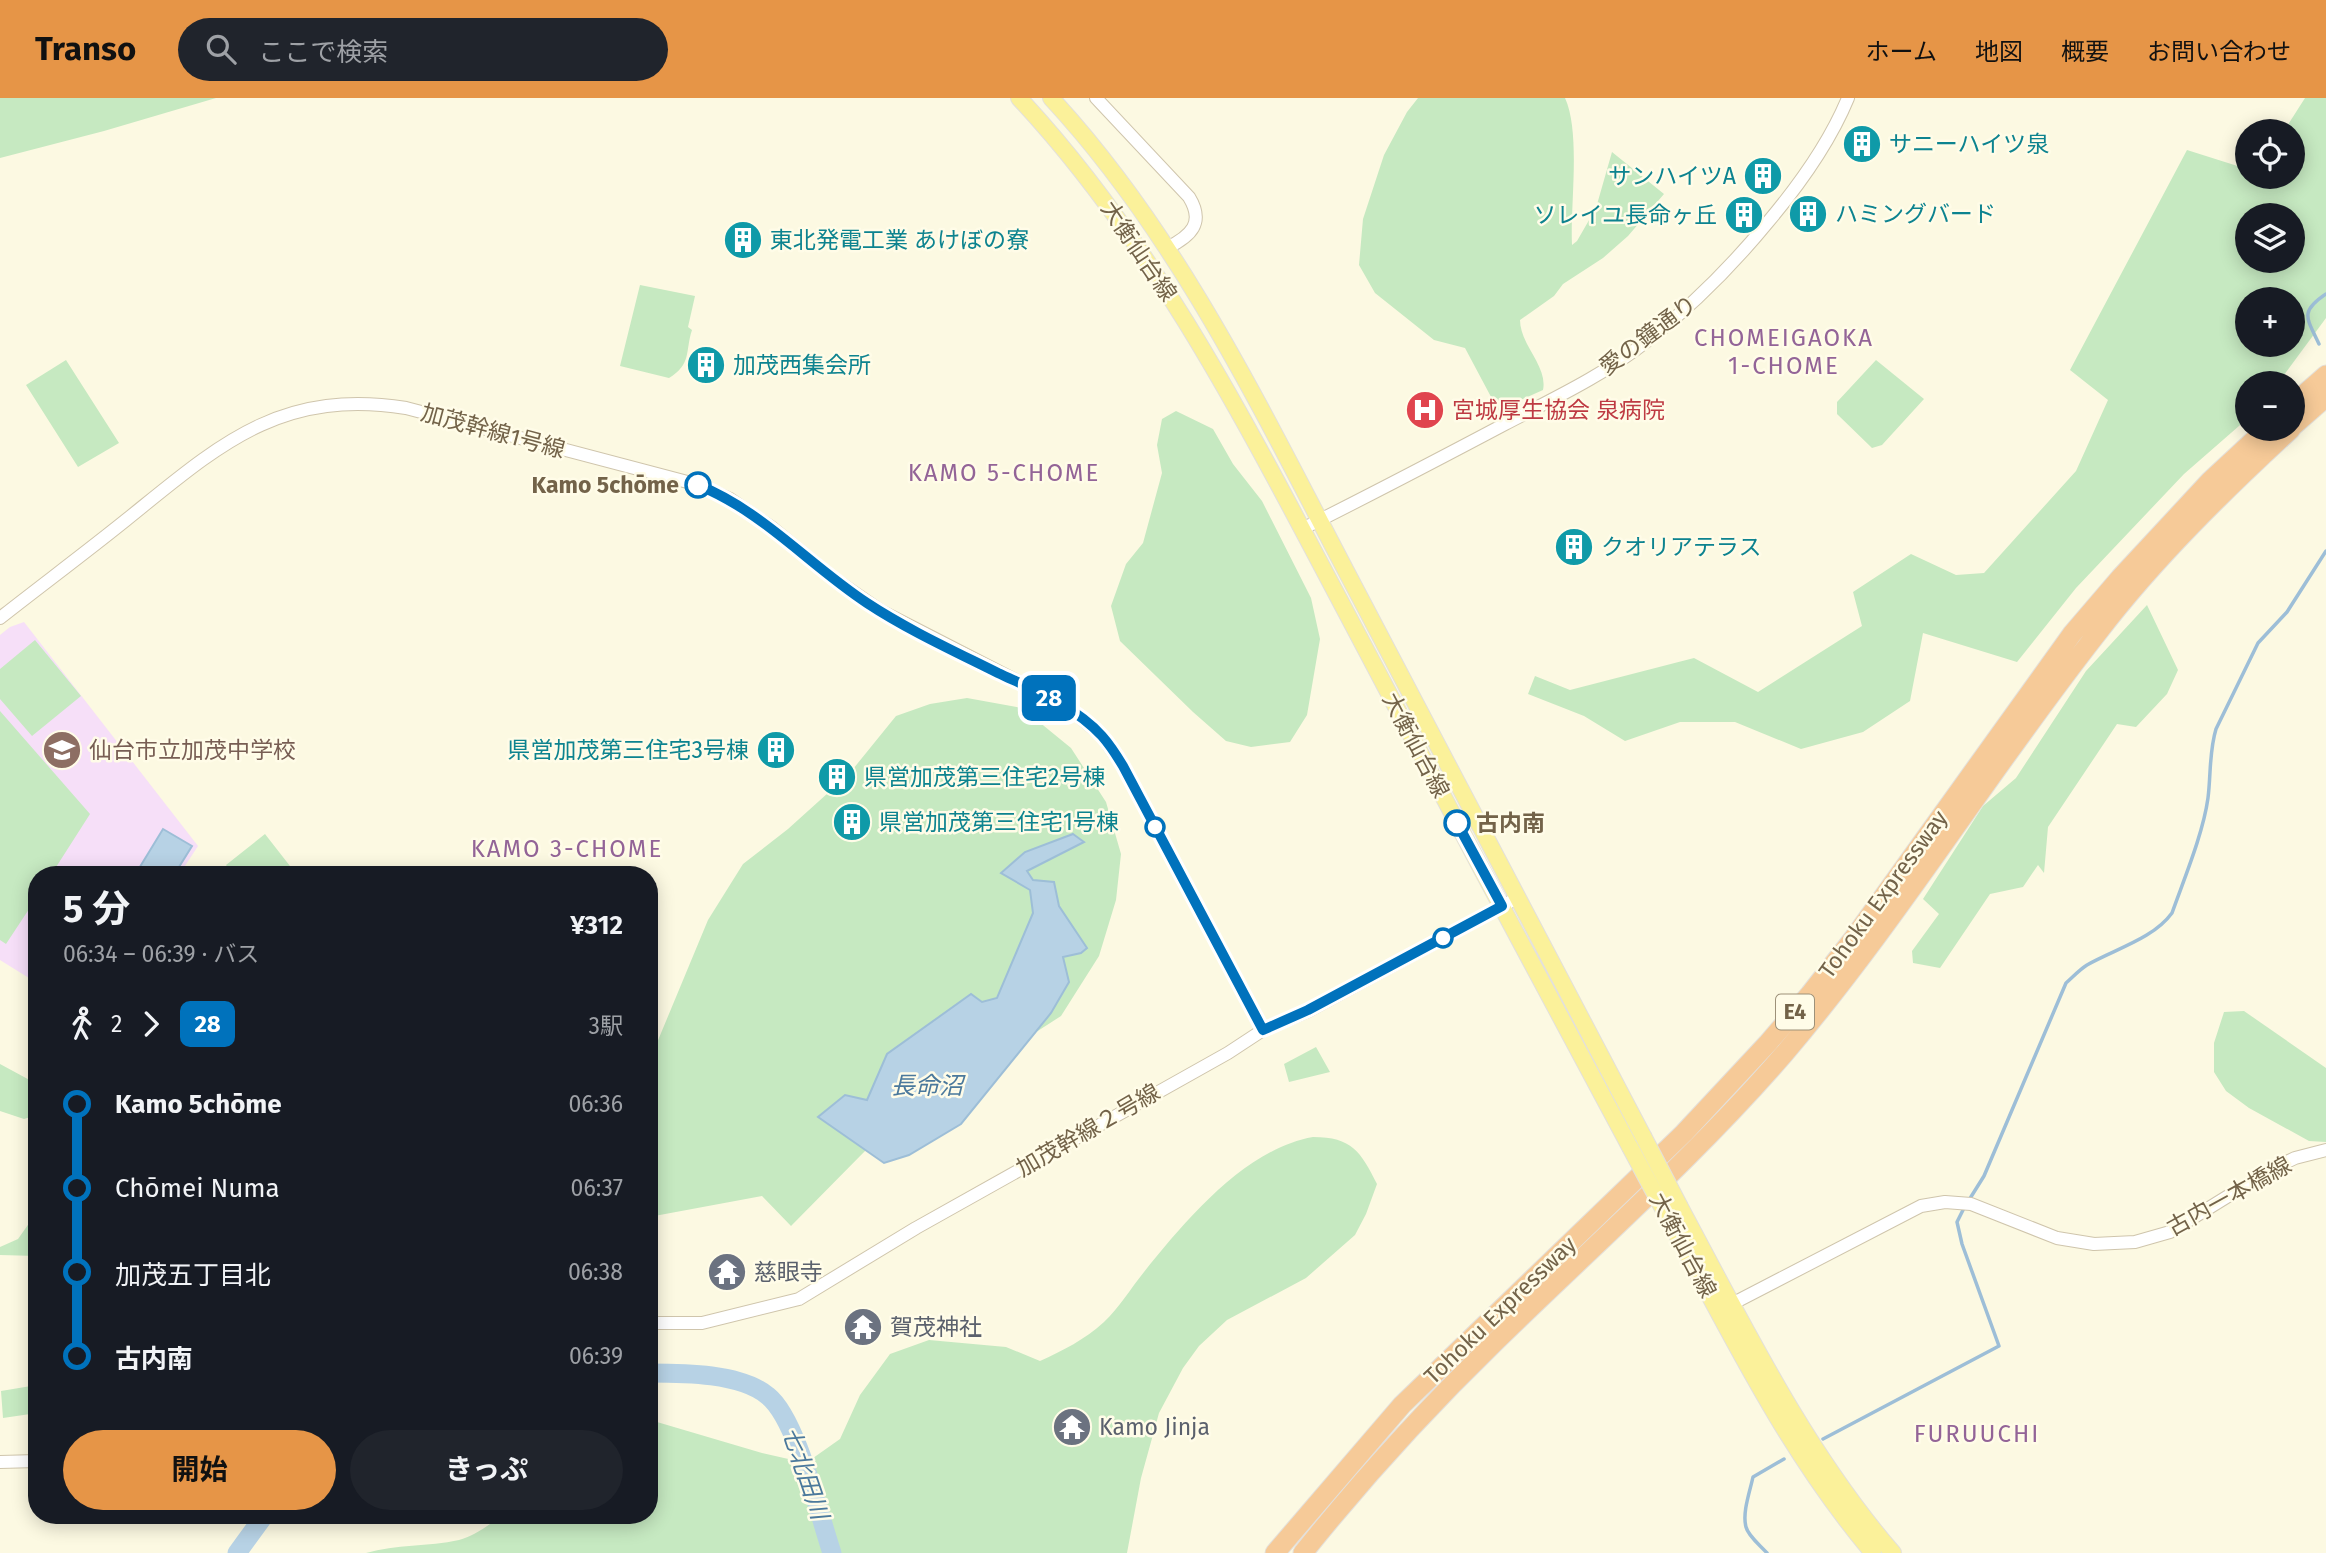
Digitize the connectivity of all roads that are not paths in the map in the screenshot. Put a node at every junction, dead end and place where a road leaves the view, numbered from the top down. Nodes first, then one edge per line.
1 (1019, 98) edge
2 (1051, 98) edge
3 (1096, 98) edge
4 (1848, 98) edge
5 (1167, 248) junction
6 (2326, 375) edge
7 (2305, 394) edge
8 (2326, 397) edge
9 (2305, 416) edge
10 (2253, 441) edge
11 (2279, 441) edge
12 (1319, 520) junction
13 (1301, 529) junction
14 (0, 618) edge
15 (1510, 902) junction
16 (1263, 1030) junction
17 (2326, 1150) edge
18 (1674, 1212) junction
19 (1725, 1307) junction
20 (658, 1323) edge
21 (28, 1461) edge
22 (0, 1462) edge
23 (1275, 1553) edge
24 (1303, 1553) edge
25 (1873, 1553) edge
26 (1893, 1553) edge

1 - 13 main road, 大衡仙台線
2 - 5 main road, 大衡仙台線
3 - 5 street
4 - 12 street, 愛の鐘通り
5 - 12 main road, 大衡仙台線
6 - 7 highway
8 - 9 highway, Tohoku Expressway / E4
10 - 23 highway, Tohoku Expressway / E4
11 - 24 highway, Tohoku Expressway / E4
12 - 13 street, 愛の鐘通り
12 - 15 main road, 大衡仙台線
13 - 15 main road, 大衡仙台線
14 - 16 street, 加茂幹線1号線
15 - 16 street, 加茂幹線２号線
15 - 18 main road, 大衡仙台線, bridge
15 - 18 main road, 大衡仙台線, bridge
16 - 20 street, 加茂幹線２号線
17 - 19 street, 古内一本橋線
18 - 19 main road, 大衡仙台線
19 - 25 main road, 大衡仙台線
19 - 26 main road, 大衡仙台線
21 - 22 street

